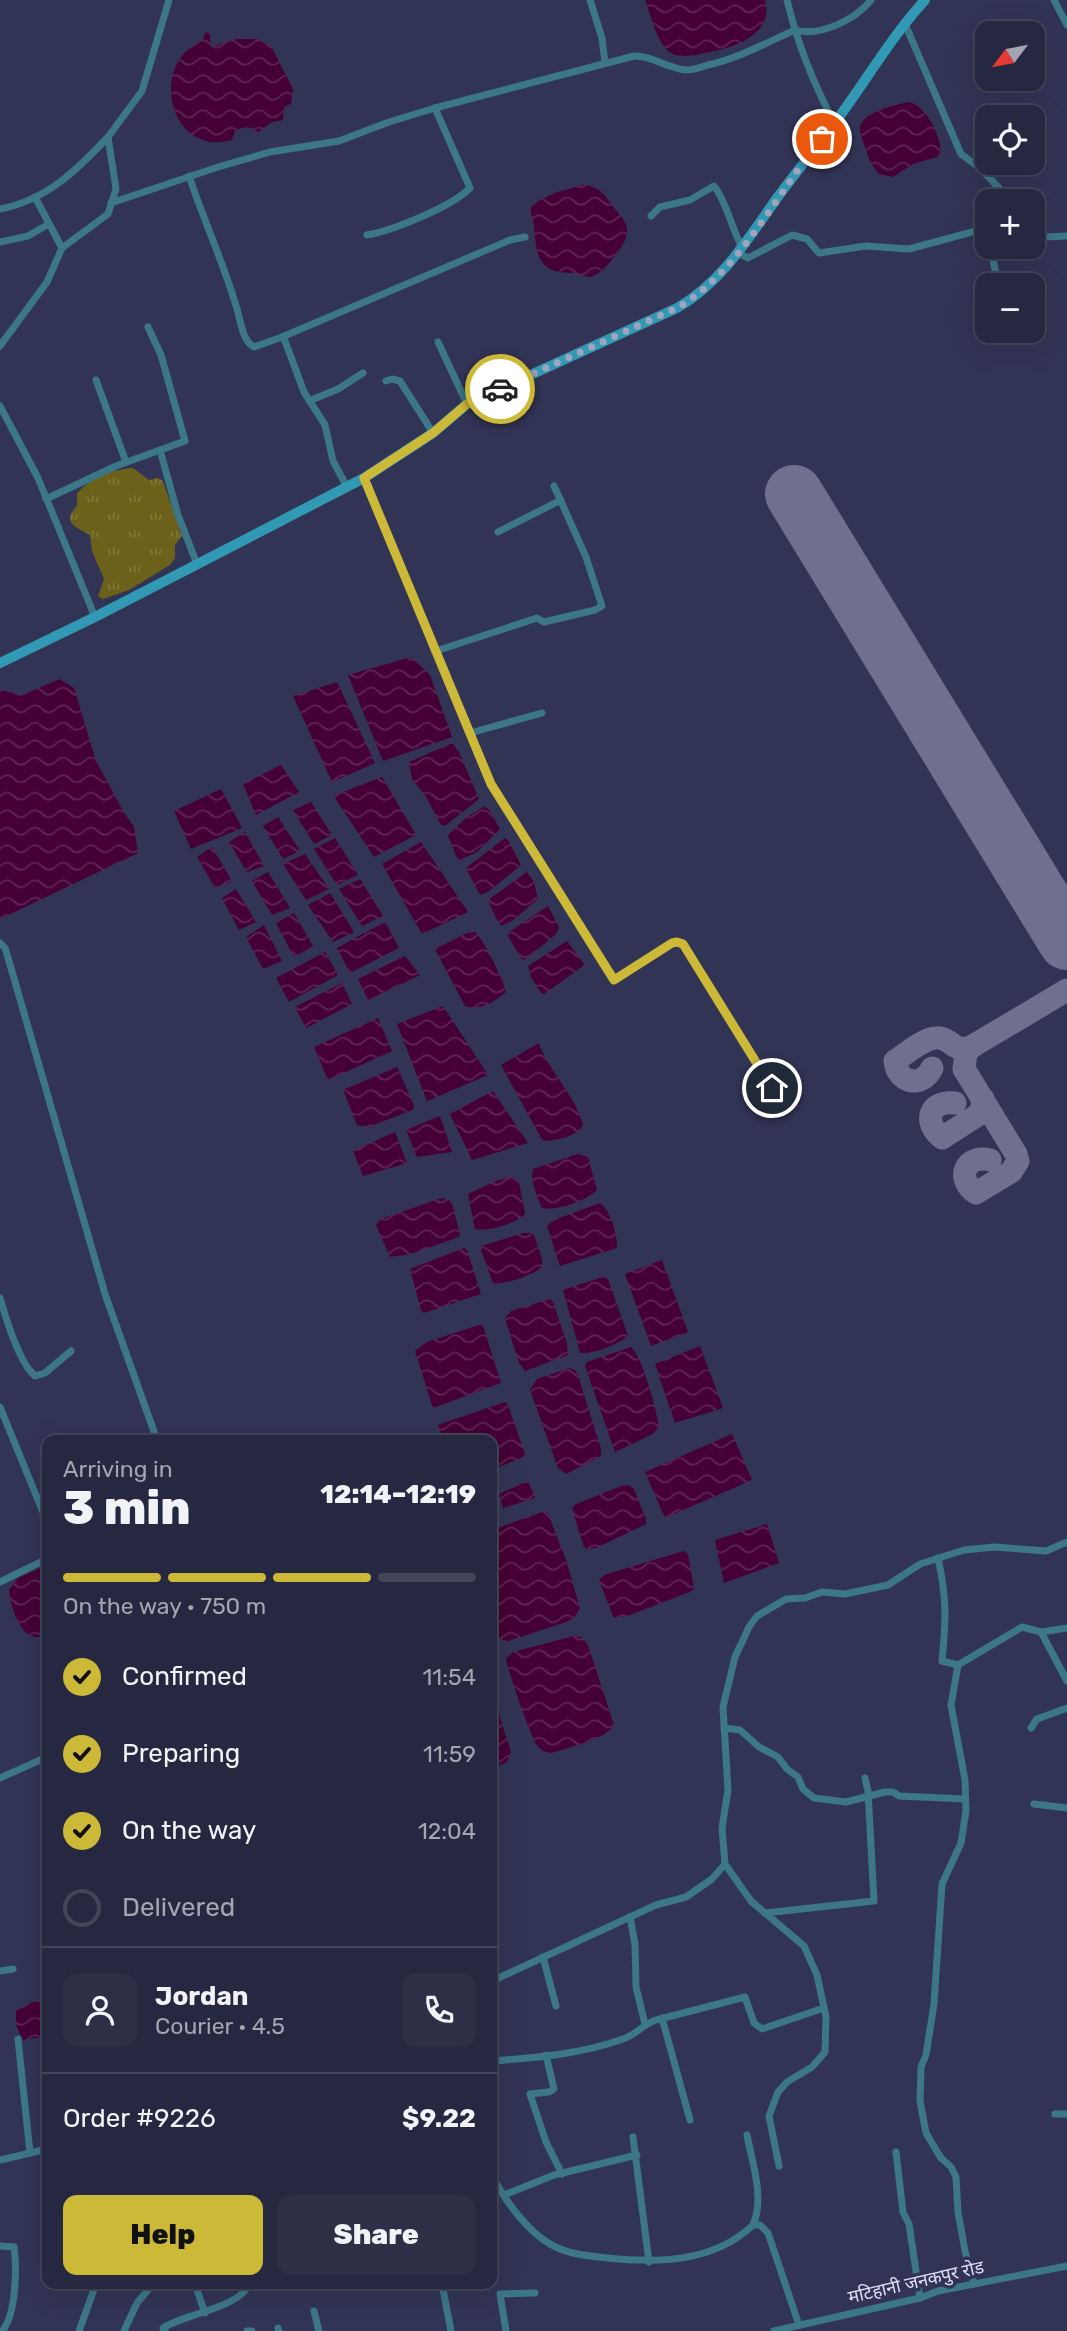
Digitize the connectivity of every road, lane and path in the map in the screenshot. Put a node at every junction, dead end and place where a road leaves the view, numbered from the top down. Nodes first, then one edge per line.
1 (170, 0) edge
2 (590, 0) edge
3 (787, 0) edge
4 (871, 0) edge
5 (925, 0) edge
6 (1054, 0) edge
7 (905, 24) junction
8 (1067, 25) edge
9 (794, 30) junction
10 (605, 64) junction
11 (435, 107) junction
12 (835, 124) junction
13 (108, 137) junction
14 (189, 176) junction
15 (1000, 189) edge
16 (35, 197) junction
17 (111, 203) junction
18 (0, 209) edge
19 (651, 216) dead end
20 (49, 223) junction
21 (975, 232) edge
22 (367, 235) dead end
23 (1067, 236) edge
24 (526, 237) dead end
25 (1045, 237) edge
26 (0, 242) edge
27 (62, 248) junction
28 (740, 250) junction
29 (148, 327) dead end
30 (282, 337) junction
31 (438, 342) dead end
32 (0, 346) edge
33 (363, 373) dead end
34 (96, 380) dead end
35 (386, 381) dead end
36 (309, 401) junction
37 (467, 404) junction
38 (0, 406) edge
39 (433, 433) junction
40 (160, 450) junction
41 (126, 462) junction
42 (364, 478) junction
43 (554, 486) dead end
44 (346, 487) junction
45 (46, 499) junction
46 (561, 500) junction
47 (498, 532) dead end
48 (197, 564) junction
49 (95, 617) junction
50 (436, 651) junction
51 (0, 663) edge
52 (542, 713) dead end
53 (470, 733) junction
54 (0, 943) edge
55 (772, 1088) dead end
56 (0, 1298) edge
57 (71, 1351) dead end
58 (0, 1407) edge
59 (2, 1418) edge
60 (156, 1435) edge
61 (42, 1510) edge
62 (1067, 1542) edge
63 (938, 1559) junction
64 (42, 1561) edge
65 (0, 1582) edge
66 (1067, 1628) edge
67 (1041, 1632) junction
68 (958, 1665) junction
69 (1067, 1681) edge
70 (1067, 1708) edge
71 (724, 1728) junction
72 (1031, 1728) dead end
73 (42, 1759) edge
74 (0, 1778) edge
75 (865, 1778) dead end
76 (868, 1798) junction
77 (965, 1798) junction
78 (1034, 1804) dead end
79 (1067, 1808) edge
80 (725, 1864) junction
81 (765, 1913) junction
82 (630, 1917) junction
83 (543, 1957) junction
84 (13, 1969) dead end
85 (0, 1971) edge
86 (497, 1979) edge
87 (556, 2006) dead end
88 (824, 2008) junction
89 (662, 2018) junction
90 (645, 2024) junction
91 (18, 2039) dead end
92 (546, 2055) junction
93 (497, 2061) edge
94 (1055, 2114) dead end
95 (1067, 2114) edge
96 (690, 2120) dead end
97 (747, 2135) dead end
98 (633, 2137) dead end
99 (42, 2151) edge
100 (896, 2152) dead end
101 (30, 2153) junction
102 (637, 2155) junction
103 (0, 2160) edge
104 (779, 2166) dead end
105 (562, 2174) junction
106 (497, 2183) edge
107 (504, 2195) junction
108 (757, 2213) junction
109 (753, 2225) junction
110 (764, 2229) junction
111 (0, 2246) edge
112 (649, 2262) junction
113 (1067, 2266) edge
114 (974, 2284) junction
115 (94, 2289) edge
116 (149, 2289) edge
117 (197, 2289) edge
118 (246, 2289) edge
119 (443, 2289) edge
120 (535, 2293) dead end
121 (920, 2298) junction
122 (314, 2311) dead end
123 (205, 2313) junction
124 (799, 2325) junction
125 (2, 2331) edge
126 (79, 2331) edge
127 (124, 2331) edge
128 (165, 2331) edge
129 (319, 2331) edge
130 (451, 2331) edge
131 (506, 2331) edge
132 (774, 2331) edge

1 - 13 street
2 - 10 street
3 - 9 street
4 - 9 street
5 - 7 main road
6 - 8 street
7 - 12 main road
7 - 15 street
9 - 10 street
9 - 12 street
10 - 11 street
11 - 14 street
11 - 22 street
12 - 28 main road
13 - 16 street
13 - 17 street
14 - 17 street
14 - 30 street
16 - 18 street
16 - 20 street
17 - 27 street
19 - 28 street
20 - 26 street
20 - 27 street
21 - 28 street
23 - 25 street
24 - 30 street
27 - 32 street
28 - 37 main road
29 - 40 street
30 - 36 street
31 - 37 street
33 - 36 street
34 - 41 street
35 - 39 street
36 - 44 street
37 - 39 main road
38 - 45 street
39 - 42 main road
40 - 41 street
40 - 48 street
41 - 45 street
42 - 44 main road
42 - 50 street
43 - 46 street
44 - 48 main road
45 - 49 street
46 - 47 street
46 - 50 street
48 - 49 main road
49 - 51 main road
50 - 53 street
52 - 53 street
53 - 55 street
54 - 60 street
56 - 57 street
58 - 59 street
59 - 61 street
62 - 63 street
63 - 68 street
63 - 71 street
64 - 65 street
66 - 67 street
67 - 68 street
67 - 69 street
68 - 77 street
70 - 72 street
71 - 76 street
71 - 80 street
73 - 74 street
75 - 76 street
76 - 77 street
76 - 81 street
77 - 114 street
78 - 79 street
80 - 81 street
80 - 82 street
81 - 88 street
82 - 83 street
82 - 90 street
83 - 86 street
83 - 87 street
84 - 85 street
88 - 89 street
88 - 104 street
89 - 90 street
89 - 96 street
90 - 92 street
91 - 101 street
92 - 93 street
92 - 105 street
94 - 95 street
97 - 108 street
98 - 102 street
99 - 101 street
100 - 121 street
101 - 103 street
102 - 105 street
102 - 112 street
105 - 107 street
106 - 107 street
107 - 112 street
108 - 109 street
108 - 110 street
109 - 110 street
109 - 112 street
110 - 124 street
111 - 125 street
113 - 114 street, मटिहानी जनकपुर रोड
114 - 121 street, मटिहानी जनकपुर रोड
115 - 126 street
116 - 127 street
117 - 123 street
118 - 123 street
119 - 130 street
120 - 131 street
121 - 124 street, मटिहानी जनकपुर रोड
122 - 129 street
123 - 128 street
124 - 132 street, मटिहानी जनकपुर रोड

